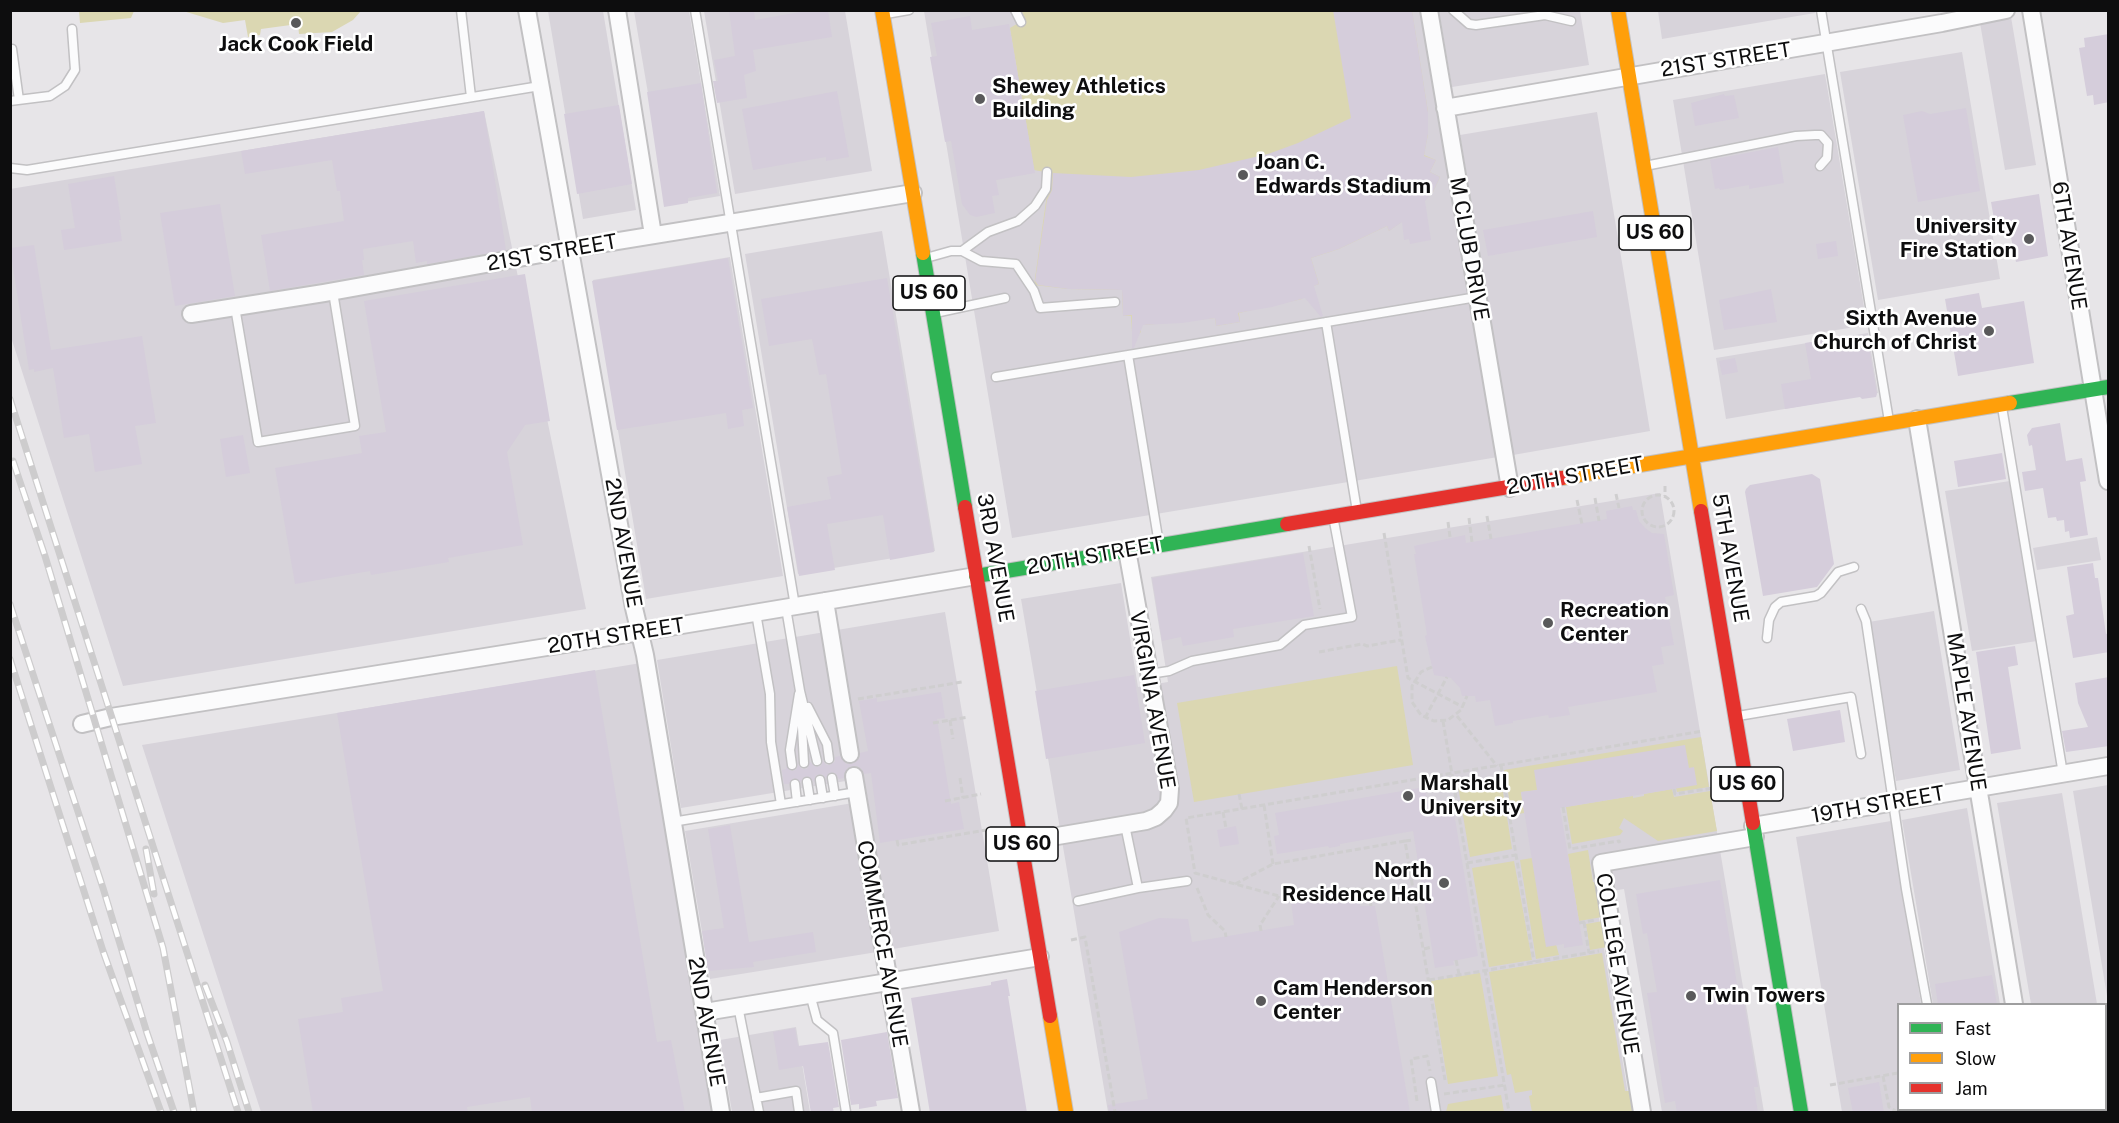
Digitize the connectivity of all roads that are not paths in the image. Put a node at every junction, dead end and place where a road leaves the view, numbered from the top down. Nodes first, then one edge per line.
1 (461, 10) edge
2 (527, 10) edge
3 (617, 10) edge
4 (695, 10) edge
5 (909, 10) edge
6 (1015, 10) edge
7 (1429, 10) edge
8 (1618, 10) edge
9 (1821, 10) edge
10 (2031, 10) edge
11 (1996, 11) edge
12 (883, 13) edge
13 (1456, 13) edge
14 (1571, 21) dead end
15 (1021, 22) dead end
16 (72, 29) dead end
17 (1827, 43) junction
18 (12, 49) dead end
19 (1629, 76) junction
20 (540, 86) junction
21 (471, 97) junction
22 (15, 101) edge
23 (1445, 108) junction
24 (1644, 166) junction
25 (1820, 166) dead end
26 (10, 168) edge
27 (1047, 172) dead end
28 (913, 193) junction
29 (730, 224) junction
30 (653, 235) junction
31 (569, 249) junction
32 (962, 251) junction
33 (924, 258) junction
34 (333, 292) junction
35 (1477, 297) junction
36 (1005, 298) dead end
37 (1115, 302) dead end
38 (235, 307) junction
39 (933, 313) junction
40 (191, 314) dead end
41 (1326, 322) junction
42 (1128, 355) junction
43 (996, 377) dead end
44 (2101, 389) edge
45 (2002, 405) junction
46 (1917, 419) junction
47 (1890, 424) junction
48 (1692, 456) junction
49 (2109, 481) edge
50 (1510, 488) junction
51 (1357, 512) junction
52 (1333, 516) junction
53 (1159, 545) junction
54 (1127, 550) junction
55 (1854, 567) dead end
56 (976, 576) junction
57 (825, 602) junction
58 (790, 607) junction
59 (1861, 609) dead end
60 (756, 613) junction
61 (640, 632) junction
62 (1767, 638) dead end
63 (1149, 674) junction
64 (800, 691) junction
65 (1736, 717) junction
66 (82, 724) dead end
67 (850, 754) dead end
68 (1861, 754) dead end
69 (829, 759) dead end
70 (817, 761) dead end
71 (804, 763) dead end
72 (792, 765) dead end
73 (2109, 766) edge
74 (2063, 774) junction
75 (832, 778) dead end
76 (820, 780) dead end
77 (807, 782) dead end
78 (795, 784) dead end
79 (855, 784) joint
80 (1979, 788) junction
81 (835, 796) junction
82 (823, 798) junction
83 (810, 800) junction
84 (797, 802) junction
85 (1893, 802) junction
86 (781, 804) junction
87 (672, 822) junction
88 (1125, 825) junction
89 (1754, 832) junction
90 (1022, 842) junction
91 (1187, 881) dead end
92 (1137, 888) junction
93 (1078, 901) dead end
94 (1040, 957) junction
95 (888, 982) junction
96 (810, 994) junction
97 (1927, 1003) edge
98 (2014, 1003) edge
99 (738, 1006) junction
100 (705, 1012) junction
101 (1431, 1082) dead end
102 (756, 1098) junction
103 (721, 1113) edge
104 (759, 1113) edge
105 (800, 1113) edge
106 (846, 1113) edge
107 (911, 1113) edge
108 (1066, 1113) edge
109 (1436, 1113) edge
110 (1642, 1113) edge
111 (1801, 1113) edge

1 - 21 lane
2 - 20 street, 2ND AVENUE
3 - 30 street
4 - 29 lane
5 - 12 lane
6 - 15 lane
7 - 23 street, M CLUB DRIVE
8 - 19 main road, 5TH AVENUE / US 60
9 - 17 lane
10 - 44 street, 6TH AVENUE
11 - 17 street, 21ST STREET
12 - 28 main road, 3RD AVENUE / US 60
13 - 14 lane
16 - 22 lane
17 - 19 street, 21ST STREET
17 - 47 lane
18 - 22 lane
19 - 23 street, 21ST STREET
19 - 24 main road, 5TH AVENUE / US 60
20 - 21 lane
20 - 31 street, 2ND AVENUE
21 - 26 lane
23 - 35 street, M CLUB DRIVE
24 - 25 lane
24 - 48 main road, 5TH AVENUE / US 60
27 - 32 lane
28 - 29 street, 21ST STREET
28 - 33 main road, 3RD AVENUE / US 60
29 - 30 street, 21ST STREET
29 - 58 lane
30 - 31 street, 21ST STREET
31 - 34 street, 21ST STREET
31 - 61 street, 2ND AVENUE
32 - 33 lane
32 - 37 lane
33 - 39 main road, 3RD AVENUE / US 60
34 - 38 street, 21ST STREET
34 - 38 lane
35 - 41 lane
35 - 50 street, M CLUB DRIVE
36 - 39 lane
38 - 40 street, 21ST STREET
39 - 56 main road, 3RD AVENUE / US 60
41 - 42 lane
41 - 51 lane
42 - 43 lane
42 - 53 lane
44 - 45 main road, 20TH STREET
44 - 49 street, 6TH AVENUE
45 - 46 main road, 20TH STREET
45 - 74 lane
46 - 47 main road, 20TH STREET
46 - 80 street, MAPLE AVENUE
47 - 48 main road, 20TH STREET
48 - 50 main road, 20TH STREET
48 - 65 main road, 5TH AVENUE / US 60
50 - 51 main road, 20TH STREET
51 - 52 main road, 20TH STREET
52 - 53 main road, 20TH STREET
52 - 63 lane
53 - 54 main road, 20TH STREET
54 - 56 main road, 20TH STREET
54 - 63 street, VIRGINIA AVENUE
55 - 62 lane
56 - 57 street, 20TH STREET
56 - 90 main road, 3RD AVENUE / US 60
57 - 58 street, 20TH STREET
57 - 67 street
58 - 60 street, 20TH STREET
58 - 64 lane
59 - 85 lane
60 - 61 street, 20TH STREET
60 - 86 lane
61 - 66 street, 20TH STREET
61 - 87 street, 2ND AVENUE
63 - 88 street, VIRGINIA AVENUE
64 - 69 lane
64 - 70 lane
64 - 71 lane
64 - 72 lane
65 - 68 lane
65 - 89 main road, 5TH AVENUE / US 60
73 - 74 street, 19TH STREET
74 - 80 street, 19TH STREET
75 - 81 lane
76 - 82 lane
77 - 83 lane
78 - 84 lane
79 - 81 lane
79 - 95 street, COMMERCE AVENUE
80 - 85 street, 19TH STREET
80 - 98 street, MAPLE AVENUE
81 - 82 lane
82 - 83 lane
83 - 84 lane
84 - 86 lane
85 - 89 street, 19TH STREET
85 - 97 lane
86 - 87 lane
87 - 100 street, 2ND AVENUE
88 - 90 street, VIRGINIA AVENUE
88 - 92 lane
89 - 110 street, COLLEGE AVENUE
89 - 111 main road, 5TH AVENUE / US 60
90 - 94 main road, 3RD AVENUE / US 60
91 - 92 lane
92 - 93 lane
94 - 95 street
94 - 108 main road, 3RD AVENUE / US 60
95 - 96 street
95 - 107 street, COMMERCE AVENUE
96 - 99 street
96 - 106 lane
99 - 100 street
99 - 102 lane
100 - 103 street, 2ND AVENUE
101 - 109 lane
102 - 104 lane
102 - 105 lane

